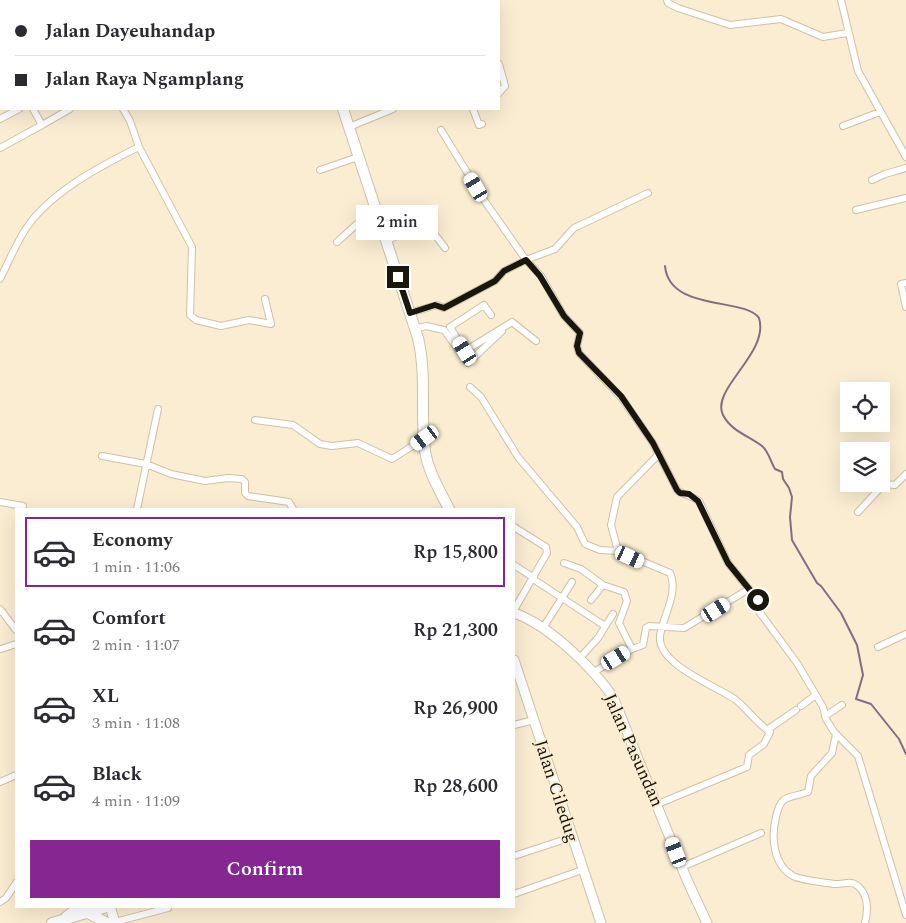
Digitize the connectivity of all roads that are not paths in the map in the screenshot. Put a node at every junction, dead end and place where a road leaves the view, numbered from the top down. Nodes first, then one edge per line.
1 (667, 0) edge
2 (840, 0) edge
3 (848, 33) junction
4 (500, 68) edge
5 (500, 92) edge
6 (12, 110) edge
7 (34, 110) edge
8 (68, 110) edge
9 (124, 110) edge
10 (342, 110) edge
11 (391, 110) edge
12 (473, 110) edge
13 (477, 110) edge
14 (880, 112) junction
15 (0, 119) edge
16 (42, 125) junction
17 (844, 126) dead end
18 (349, 127) junction
19 (441, 130) dead end
20 (140, 147) junction
21 (0, 148) edge
22 (358, 157) junction
23 (906, 157) edge
24 (906, 168) edge
25 (320, 170) dead end
26 (872, 180) dead end
27 (648, 193) dead end
28 (906, 198) edge
29 (856, 210) dead end
30 (377, 213) junction
31 (386, 241) junction
32 (337, 242) dead end
33 (445, 248) dead end
34 (526, 260) junction
35 (0, 279) edge
36 (906, 282) edge
37 (265, 299) dead end
38 (906, 307) edge
39 (410, 313) junction
40 (491, 315) dead end
41 (512, 322) junction
42 (447, 328) junction
43 (416, 333) junction
44 (536, 341) dead end
45 (463, 353) junction
46 (470, 387) dead end
47 (158, 409) dead end
48 (255, 420) dead end
49 (425, 438) junction
50 (659, 454) junction
51 (102, 456) dead end
52 (146, 464) junction
53 (906, 474) edge
54 (0, 502) edge
55 (23, 506) dead end
56 (137, 508) edge
57 (293, 508) edge
58 (449, 508) edge
59 (858, 512) dead end
60 (515, 528) edge
61 (618, 551) junction
62 (564, 563) dead end
63 (515, 566) edge
64 (534, 579) junction
65 (572, 582) dead end
66 (603, 585) junction
67 (749, 589) junction
68 (562, 598) junction
69 (591, 600) dead end
70 (0, 609) edge
71 (515, 610) edge
72 (515, 613) edge
73 (613, 614) dead end
74 (605, 626) junction
75 (659, 626) junction
76 (543, 628) junction
77 (15, 629) edge
78 (906, 634) edge
79 (15, 644) edge
80 (878, 647) dead end
81 (2, 649) dead end
82 (632, 649) junction
83 (579, 659) junction
84 (515, 663) edge
85 (594, 672) junction
86 (816, 695) junction
87 (842, 705) dead end
88 (826, 718) junction
89 (534, 720) junction
90 (515, 725) edge
91 (767, 730) junction
92 (835, 733) junction
93 (15, 775) edge
94 (0, 782) edge
95 (658, 804) junction
96 (761, 833) dead end
97 (572, 837) junction
98 (515, 856) edge
99 (682, 867) junction
100 (582, 870) junction
101 (15, 885) edge
102 (515, 894) edge
103 (0, 902) edge
104 (97, 908) edge
105 (110, 908) edge
106 (168, 908) dead end
107 (84, 910) edge
108 (906, 915) edge
109 (52, 923) edge
110 (112, 923) edge
111 (601, 923) edge
112 (707, 923) edge
113 (865, 923) edge

1 - 3 street
2 - 3 street
3 - 14 street
4 - 5 street
6 - 15 street
7 - 16 street
8 - 16 street
9 - 20 street
10 - 18 main road
11 - 18 street
12 - 13 street
14 - 17 street
14 - 23 street
16 - 21 street
18 - 22 main road
19 - 34 street
20 - 35 street
20 - 37 street
22 - 25 street
22 - 30 main road
24 - 26 street
27 - 34 street
28 - 29 street
30 - 31 main road
30 - 32 street
31 - 33 street
31 - 39 main road
34 - 39 street
34 - 50 street
36 - 38 street
39 - 43 main road
40 - 42 street
41 - 44 street
41 - 45 street
41 - 45 street
42 - 43 street
42 - 45 street
43 - 49 main road
46 - 61 street
47 - 52 street
48 - 49 street
49 - 58 main road
50 - 61 street
50 - 67 street
51 - 52 street
52 - 56 street
52 - 57 street
53 - 59 street
54 - 55 street
60 - 64 street
61 - 75 street
62 - 66 street
63 - 64 street
64 - 68 street
64 - 71 street
65 - 68 street
66 - 69 street
66 - 82 street
67 - 75 street
67 - 86 street
68 - 74 street
68 - 76 street
70 - 77 street
72 - 76 street, Jalan Pasundan
73 - 74 street
74 - 83 street
75 - 82 street
75 - 91 street
76 - 83 street, Jalan Pasundan
78 - 80 street
79 - 81 street
82 - 85 street
83 - 85 street, Jalan Pasundan
84 - 89 street, Jalan Ciledug
85 - 95 street, Jalan Pasundan
86 - 88 street
86 - 91 street
87 - 88 street
88 - 92 street
89 - 90 street
89 - 97 street, Jalan Ciledug
91 - 95 street
92 - 108 street
92 - 113 street
93 - 94 street
95 - 99 street, Jalan Pasundan
96 - 99 street
97 - 98 street
97 - 100 street, Jalan Ciledug
99 - 112 street, Jalan Pasundan
100 - 102 street
100 - 111 street, Jalan Ciledug
101 - 103 street
104 - 107 main road
105 - 110 street
106 - 110 street
107 - 109 main road
107 - 110 main road

